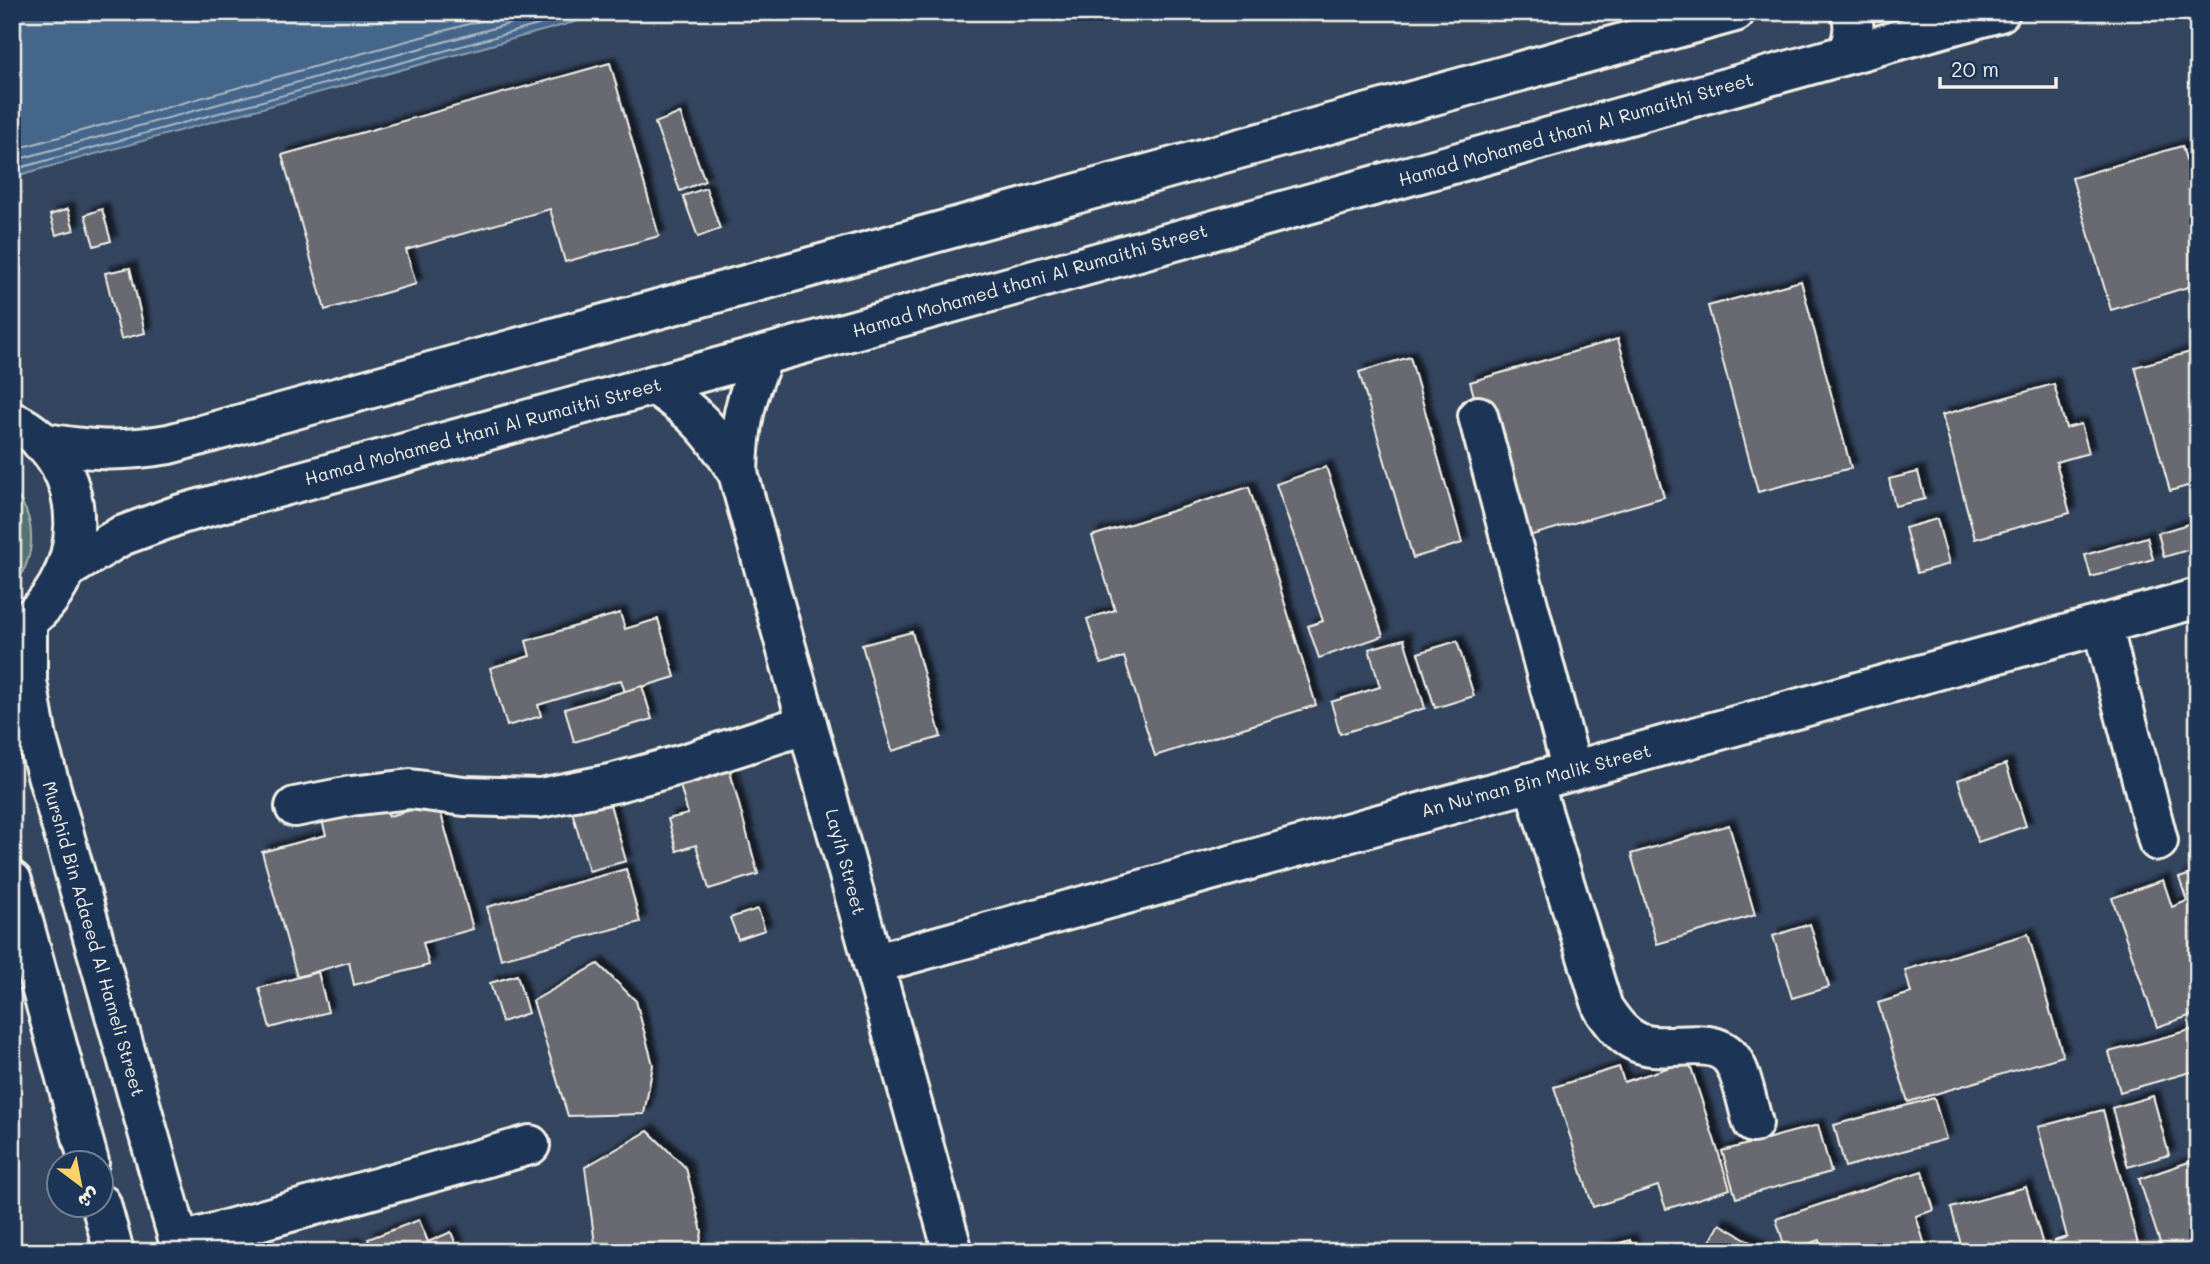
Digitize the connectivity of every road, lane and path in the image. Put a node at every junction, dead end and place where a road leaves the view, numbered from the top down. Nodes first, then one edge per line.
1 (1735, 12) edge
2 (1851, 12) edge
3 (2000, 12) edge
4 (1846, 54) junction
5 (764, 355) junction
6 (654, 385) junction
7 (1478, 416) dead end
8 (27, 431) edge
9 (738, 473) junction
10 (67, 569) junction
11 (2198, 598) edge
12 (2102, 625) junction
13 (20, 626) edge
14 (807, 724) junction
15 (1572, 771) junction
16 (1533, 782) junction
17 (295, 807) dead end
18 (2158, 841) dead end
19 (12, 881) edge
20 (873, 964) junction
21 (1753, 1123) dead end
22 (530, 1145) dead end
23 (85, 1148) edge
24 (105, 1218) edge
25 (180, 1247) edge
26 (114, 1252) edge
27 (953, 1252) edge

1 - 8 street
2 - 4 street
3 - 4 street, Hamad Mohamed thani Al Rumaithi Street
4 - 5 street, Hamad Mohamed thani Al Rumaithi Street
5 - 6 street, Hamad Mohamed thani Al Rumaithi Street
5 - 9 street, Layih Street
6 - 9 street, Layih Street
6 - 10 street, Hamad Mohamed thani Al Rumaithi Street
7 - 15 street
8 - 10 street
9 - 14 street, Layih Street
10 - 13 street
11 - 12 street, An Nu'man Bin Malik Street
12 - 15 street, An Nu'man Bin Malik Street
12 - 18 street
13 - 25 street, Murshid Bin Adaeed Al Hameli Street
14 - 17 street
14 - 20 street, Layih Street
15 - 16 street, An Nu'man Bin Malik Street
16 - 20 street, An Nu'man Bin Malik Street
16 - 21 street
19 - 23 street
20 - 27 street, Layih Street
22 - 25 street
24 - 26 street

